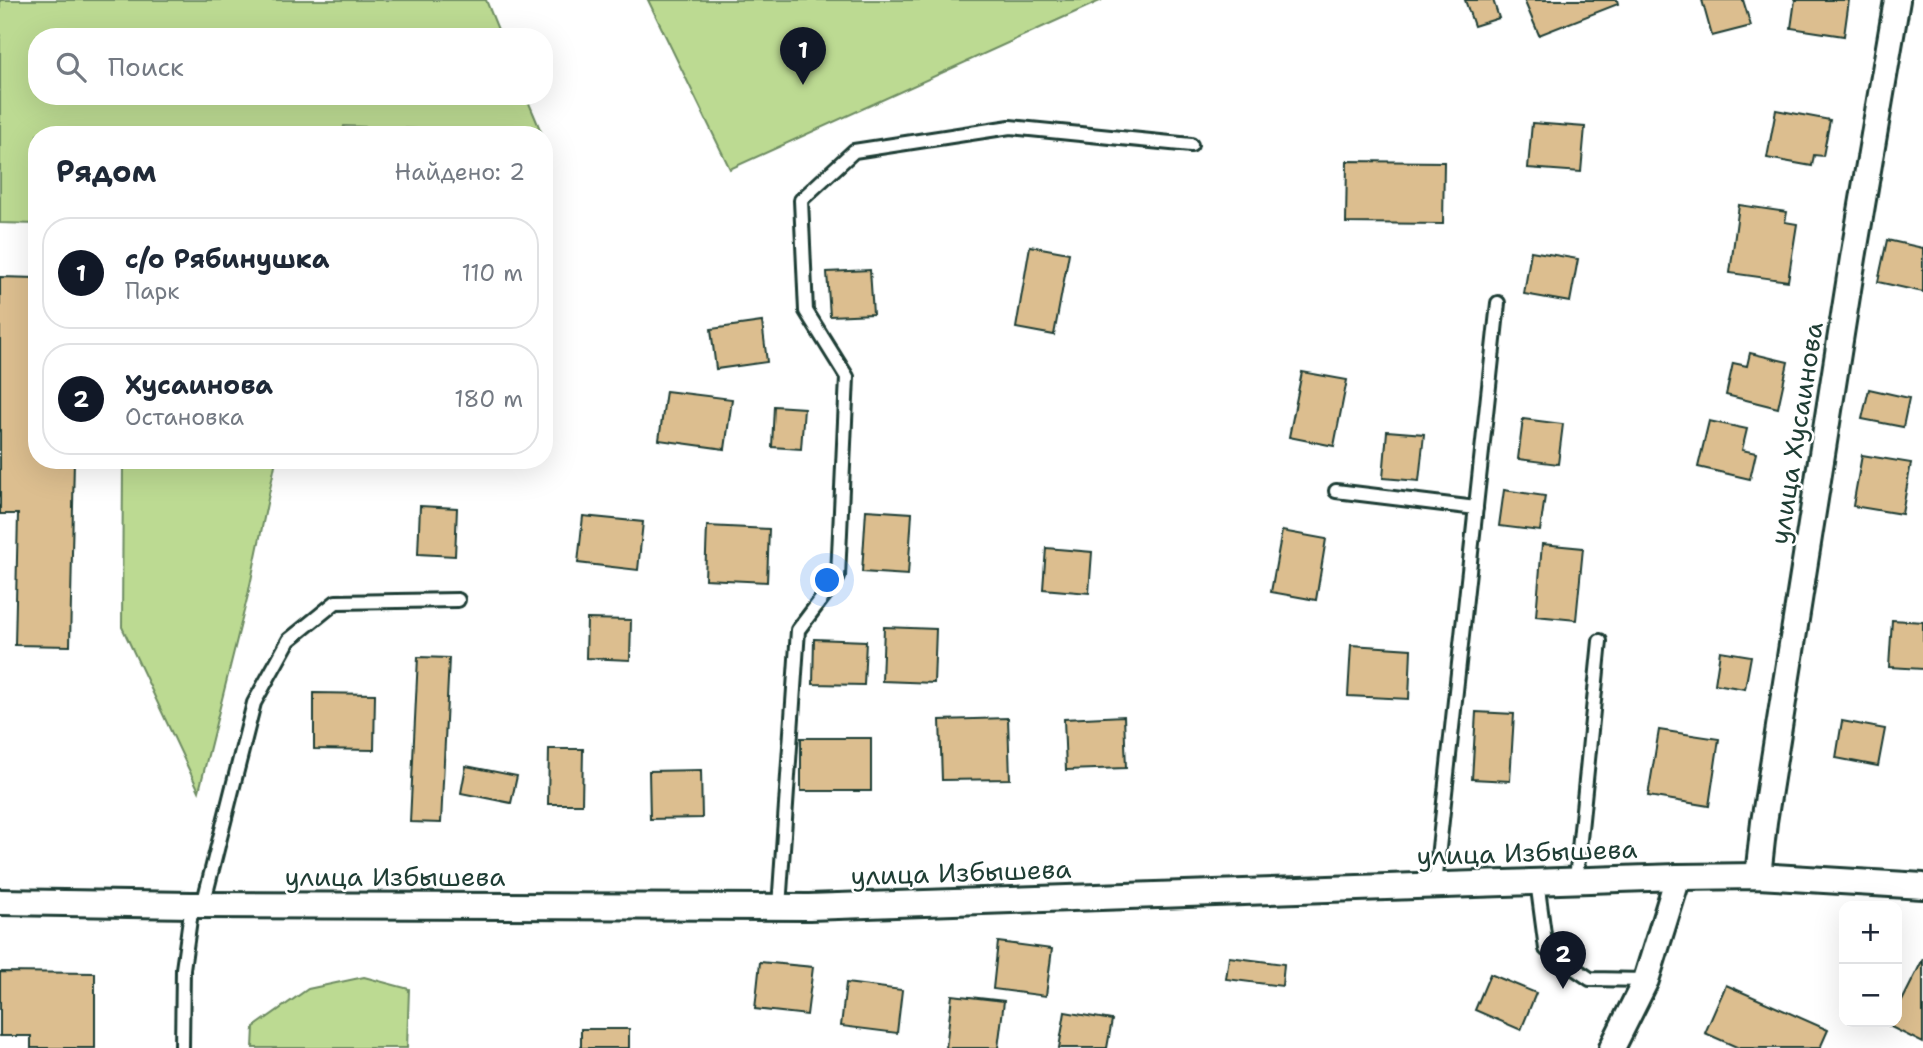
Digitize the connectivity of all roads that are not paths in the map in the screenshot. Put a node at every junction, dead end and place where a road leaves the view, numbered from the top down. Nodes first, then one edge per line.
1 (1897, 0) edge
2 (1191, 145) dead end
3 (1497, 303) dead end
4 (1336, 491) dead end
5 (1476, 508) junction
6 (458, 600) dead end
7 (1600, 641) dead end
8 (1758, 876) junction
9 (1678, 877) junction
10 (1576, 879) junction
11 (1537, 881) junction
12 (1435, 885) junction
13 (1923, 886) edge
14 (0, 902) edge
15 (197, 905) junction
16 (779, 907) junction
17 (1646, 980) junction
18 (182, 1048) edge
19 (1612, 1048) edge

1 - 8 street, улица Хусаинова
2 - 16 lane
3 - 5 lane
4 - 5 lane
5 - 12 lane
6 - 15 lane
7 - 10 lane
8 - 9 street, улица Избышева
8 - 13 street, улица Избышева
9 - 10 street, улица Избышева
9 - 17 street
10 - 11 street, улица Избышева
11 - 12 street, улица Избышева
11 - 17 lane
12 - 16 street, улица Избышева
14 - 15 street, улица Избышева
15 - 16 street, улица Избышева
15 - 18 lane
17 - 19 street

